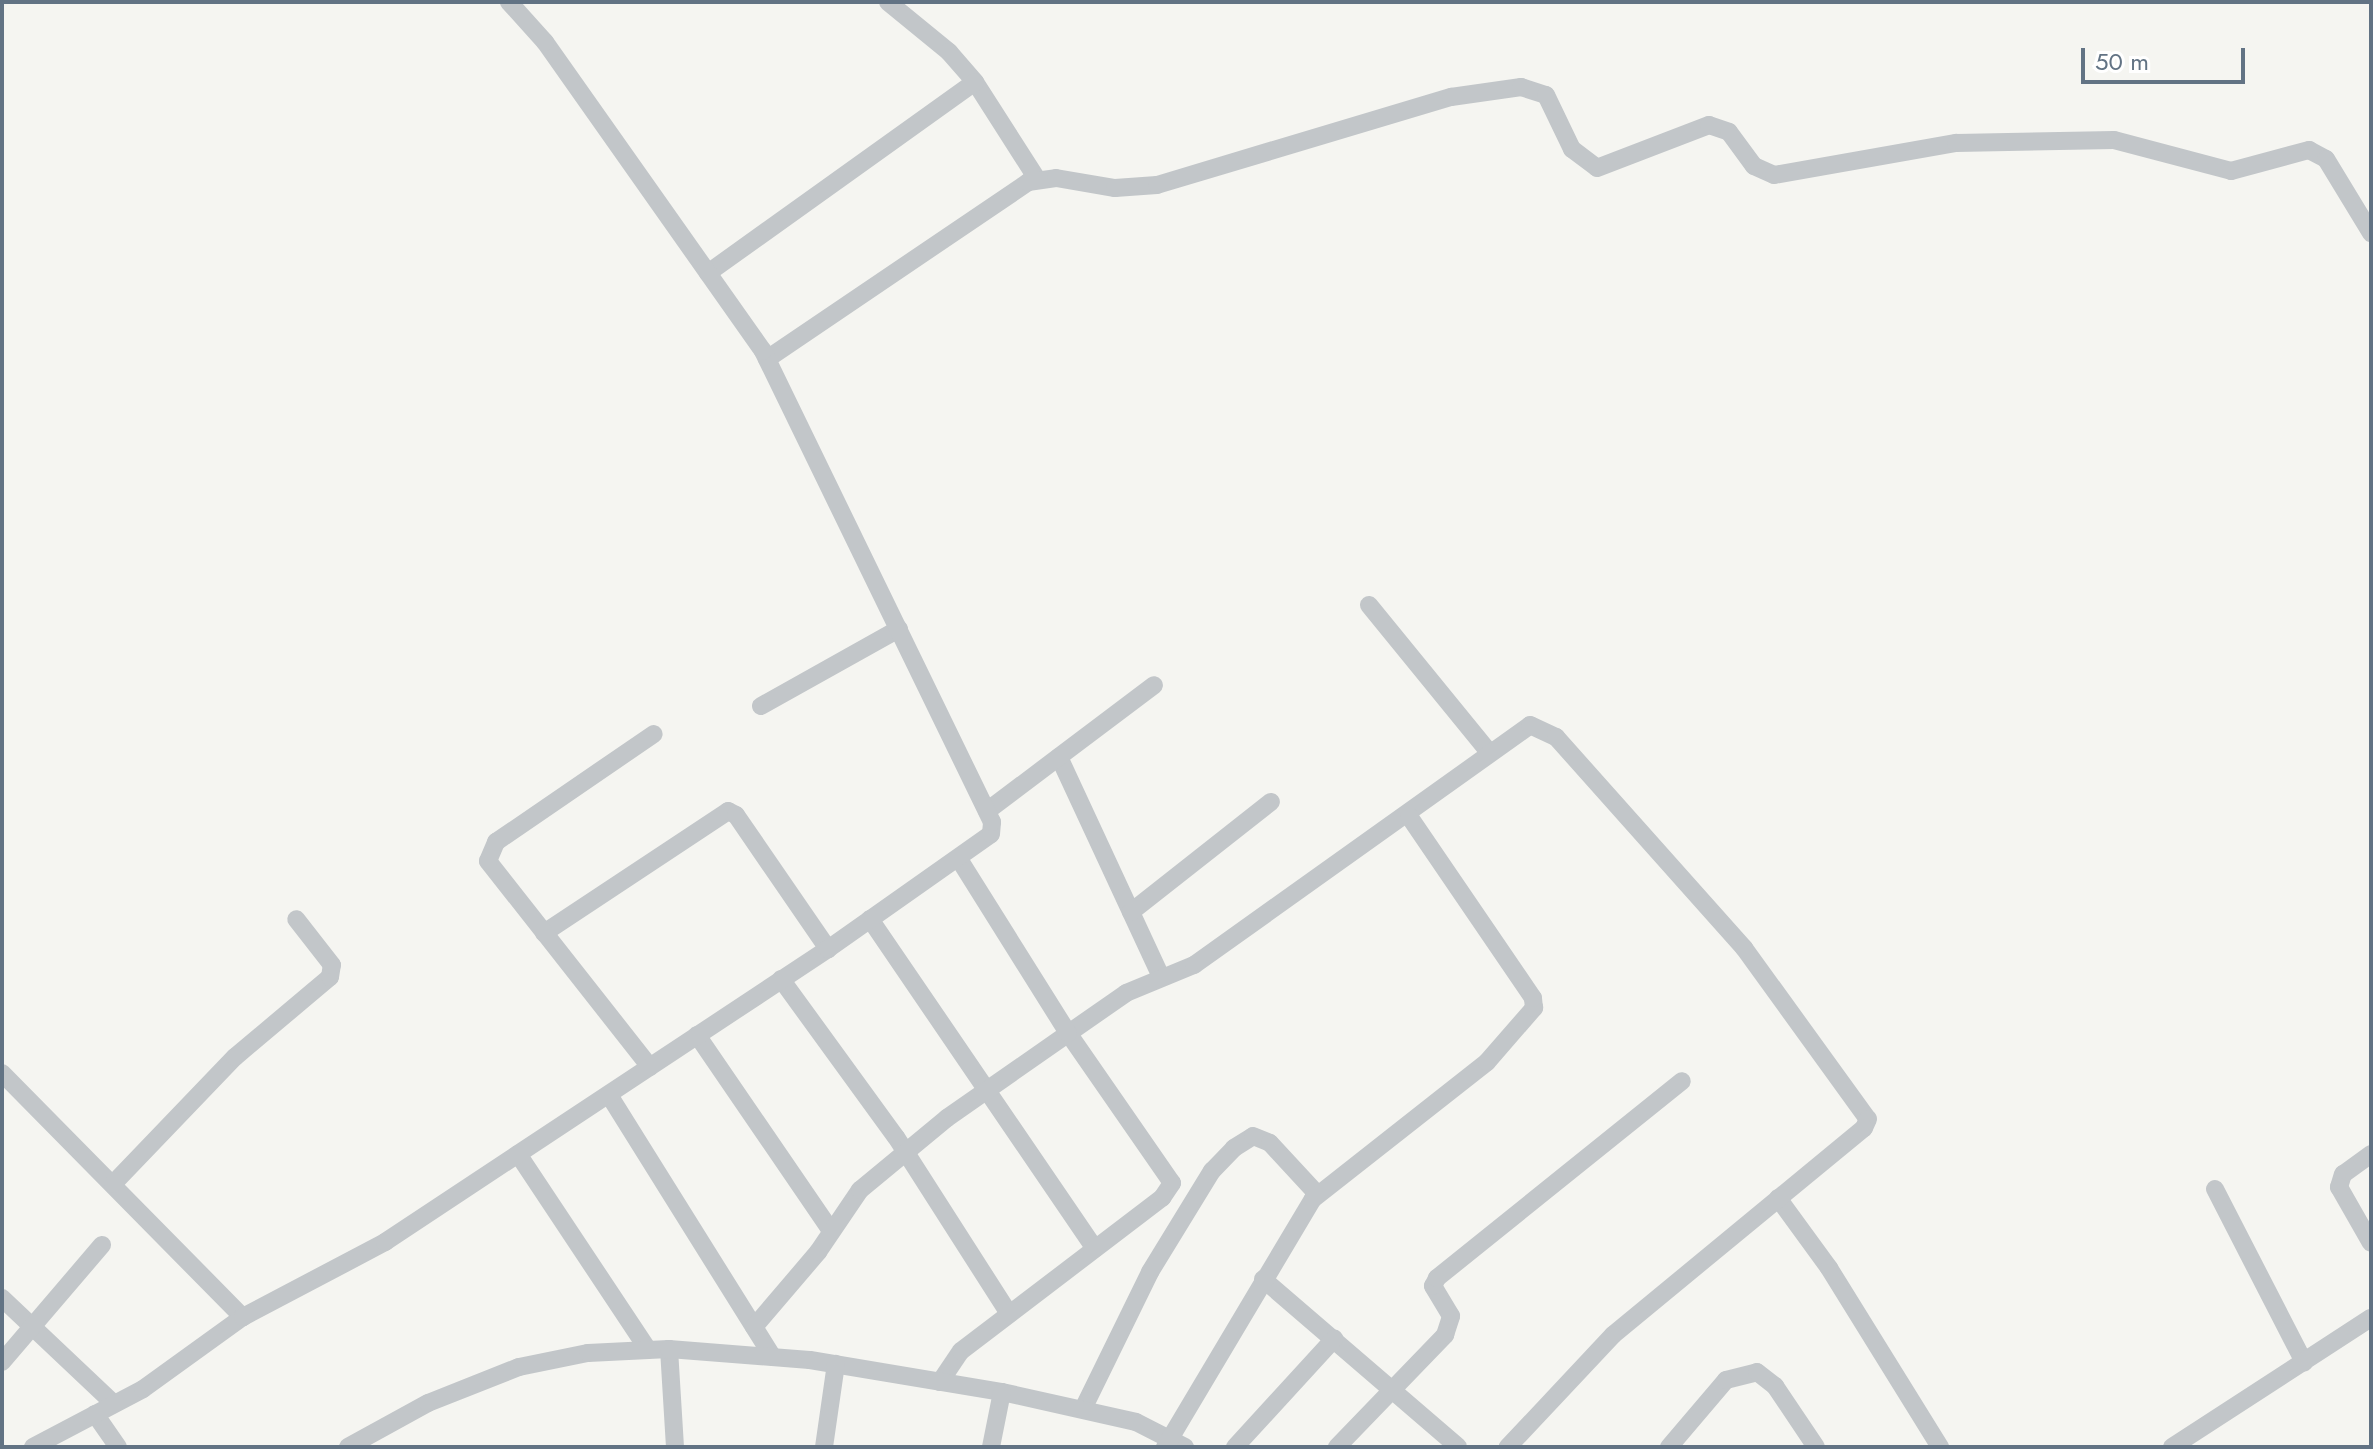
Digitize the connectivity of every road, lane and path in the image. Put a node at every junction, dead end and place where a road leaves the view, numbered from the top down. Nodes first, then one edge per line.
1 (509, 2) edge
2 (888, 2) edge
3 (975, 82) junction
4 (1037, 179) junction
5 (2371, 233) edge
6 (708, 273) junction
7 (767, 359) junction
8 (1369, 605) dead end
9 (899, 629) junction
10 (1154, 685) dead end
11 (761, 706) dead end
12 (654, 734) dead end
13 (1489, 752) junction
14 (1059, 757) junction
15 (1271, 802) dead end
16 (987, 811) junction
17 (1409, 816) junction
18 (959, 859) junction
19 (1131, 912) junction
20 (296, 919) dead end
21 (870, 919) junction
22 (544, 933) junction
23 (828, 949) junction
24 (1161, 977) junction
25 (781, 979) junction
26 (1068, 1033) junction
27 (697, 1035) junction
28 (650, 1067) junction
29 (2, 1073) edge
30 (1682, 1081) dead end
31 (985, 1091) junction
32 (609, 1095) junction
33 (906, 1152) junction
34 (518, 1154) junction
35 (2371, 1154) edge
36 (1172, 1183) junction
37 (113, 1184) junction
38 (1204, 1184) junction
39 (2215, 1189) dead end
40 (1317, 1194) junction
41 (1778, 1198) junction
42 (831, 1231) junction
43 (2371, 1243) edge
44 (102, 1245) dead end
45 (1095, 1249) junction
46 (1263, 1279) junction
47 (2, 1298) edge
48 (1009, 1314) junction
49 (243, 1317) junction
50 (2371, 1318) edge
51 (33, 1326) junction
52 (754, 1327) junction
53 (1334, 1339) junction
54 (669, 1349) junction
55 (648, 1350) junction
56 (773, 1357) junction
57 (2, 1362) edge
58 (2304, 1362) junction
59 (836, 1364) junction
60 (940, 1382) junction
61 (1394, 1391) junction
62 (1002, 1392) junction
63 (114, 1404) junction
64 (1083, 1409) junction
65 (95, 1414) junction
66 (1173, 1443) edge
67 (1676, 1445) edge
68 (1813, 1446) edge
69 (33, 1447) edge
70 (118, 1447) edge
71 (348, 1447) edge
72 (675, 1447) edge
73 (824, 1447) edge
74 (991, 1447) edge
75 (1235, 1447) edge
76 (1337, 1447) edge
77 (1458, 1447) edge
78 (1508, 1447) edge
79 (1940, 1447) edge
80 (2172, 1447) edge

1 - 6 street
2 - 3 street
3 - 4 street
3 - 6 street
4 - 5 street
4 - 7 street
6 - 7 street
7 - 9 street
8 - 13 street
9 - 11 street
9 - 16 street
10 - 14 street
12 - 22 street
13 - 17 street
13 - 41 street
14 - 16 street
14 - 19 street
15 - 19 street
16 - 18 street
17 - 24 street
17 - 40 street
18 - 21 street
18 - 26 street
19 - 24 street
20 - 37 street
21 - 23 street
21 - 31 street
22 - 23 street
22 - 28 street
23 - 25 street
24 - 26 street
25 - 27 street
25 - 33 street
26 - 31 street
26 - 36 street
27 - 28 street
27 - 42 street
28 - 32 street
29 - 37 street
30 - 61 street
31 - 33 street
31 - 45 street
32 - 34 street
32 - 52 street
33 - 42 street
33 - 48 street
34 - 49 street
34 - 55 street
35 - 43 street
36 - 38 street
36 - 45 street
37 - 49 street
38 - 40 street
38 - 64 street
39 - 58 street
40 - 46 street
41 - 78 street
41 - 79 street
42 - 52 street
44 - 51 street
45 - 48 street
46 - 53 street
46 - 66 street
47 - 51 street
48 - 60 street
49 - 63 street
50 - 58 street
51 - 57 street
51 - 63 street
52 - 56 street
53 - 61 street
53 - 75 street
54 - 55 street
54 - 56 street
54 - 72 street
55 - 71 street
56 - 59 street
58 - 80 street
59 - 60 street
59 - 73 street
60 - 62 street
61 - 76 street
61 - 77 street
62 - 64 street
62 - 74 street
63 - 65 street
64 - 66 street
65 - 69 street
65 - 70 street
67 - 68 street

